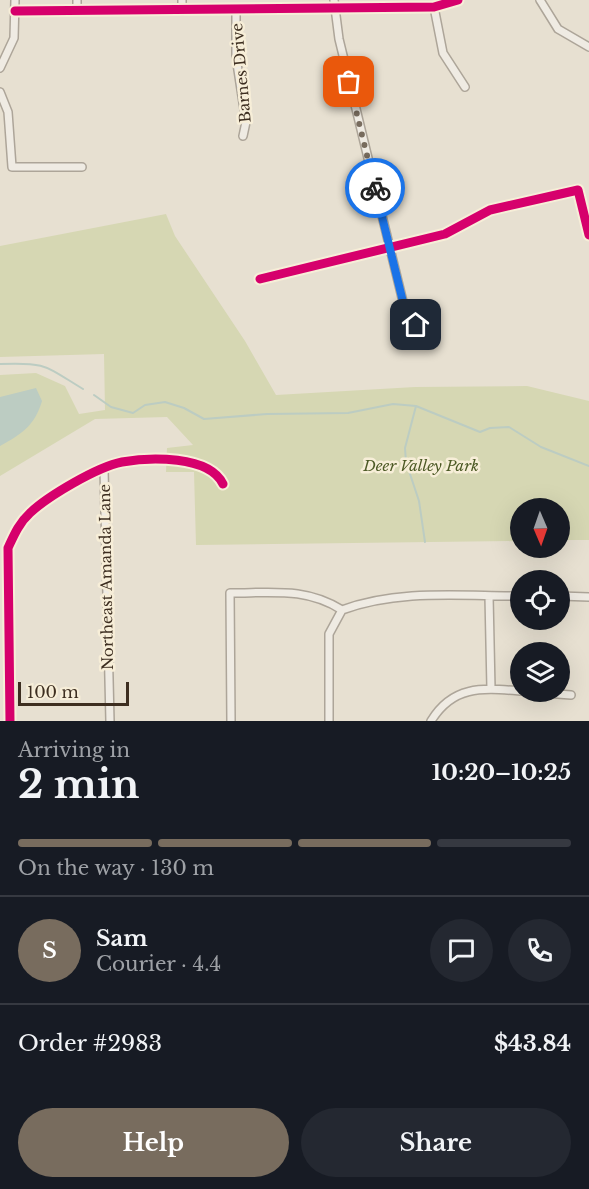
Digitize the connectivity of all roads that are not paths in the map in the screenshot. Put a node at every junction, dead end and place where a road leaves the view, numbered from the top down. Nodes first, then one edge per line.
1 (15, 0) edge
2 (77, 0) edge
3 (182, 0) edge
4 (334, 0) edge
5 (458, 0) edge
6 (540, 0) edge
7 (434, 7) junction
8 (334, 8) junction
9 (236, 9) junction
10 (77, 10) junction
11 (182, 10) junction
12 (15, 11) junction
13 (589, 47) edge
14 (0, 68) edge
15 (465, 87) dead end
16 (0, 92) edge
17 (243, 136) dead end
18 (82, 167) dead end
19 (589, 235) edge
20 (389, 248) junction
21 (260, 279) dead end
22 (416, 325) dead end
23 (104, 469) junction
24 (223, 484) dead end
25 (489, 596) junction
26 (510, 596) edge
27 (570, 596) edge
28 (589, 597) edge
29 (342, 610) junction
30 (491, 688) junction
31 (510, 690) edge
32 (10, 721) edge
33 (110, 721) edge
34 (231, 721) edge
35 (328, 721) edge
36 (431, 721) edge

1 - 12 street
2 - 10 street
3 - 11 street
4 - 8 street
5 - 7 street
6 - 13 street
7 - 8 street
7 - 15 street
8 - 9 street
8 - 20 street
9 - 11 street
9 - 17 street, Barnes Drive
10 - 11 street
10 - 12 street
12 - 14 street
16 - 18 street
19 - 20 street
20 - 21 street
20 - 22 street
23 - 24 street
23 - 32 street
23 - 33 street, Northeast Amanda Lane
25 - 26 street
25 - 29 street
25 - 30 street
27 - 28 street
29 - 34 street
29 - 35 street
30 - 31 street
30 - 36 street

